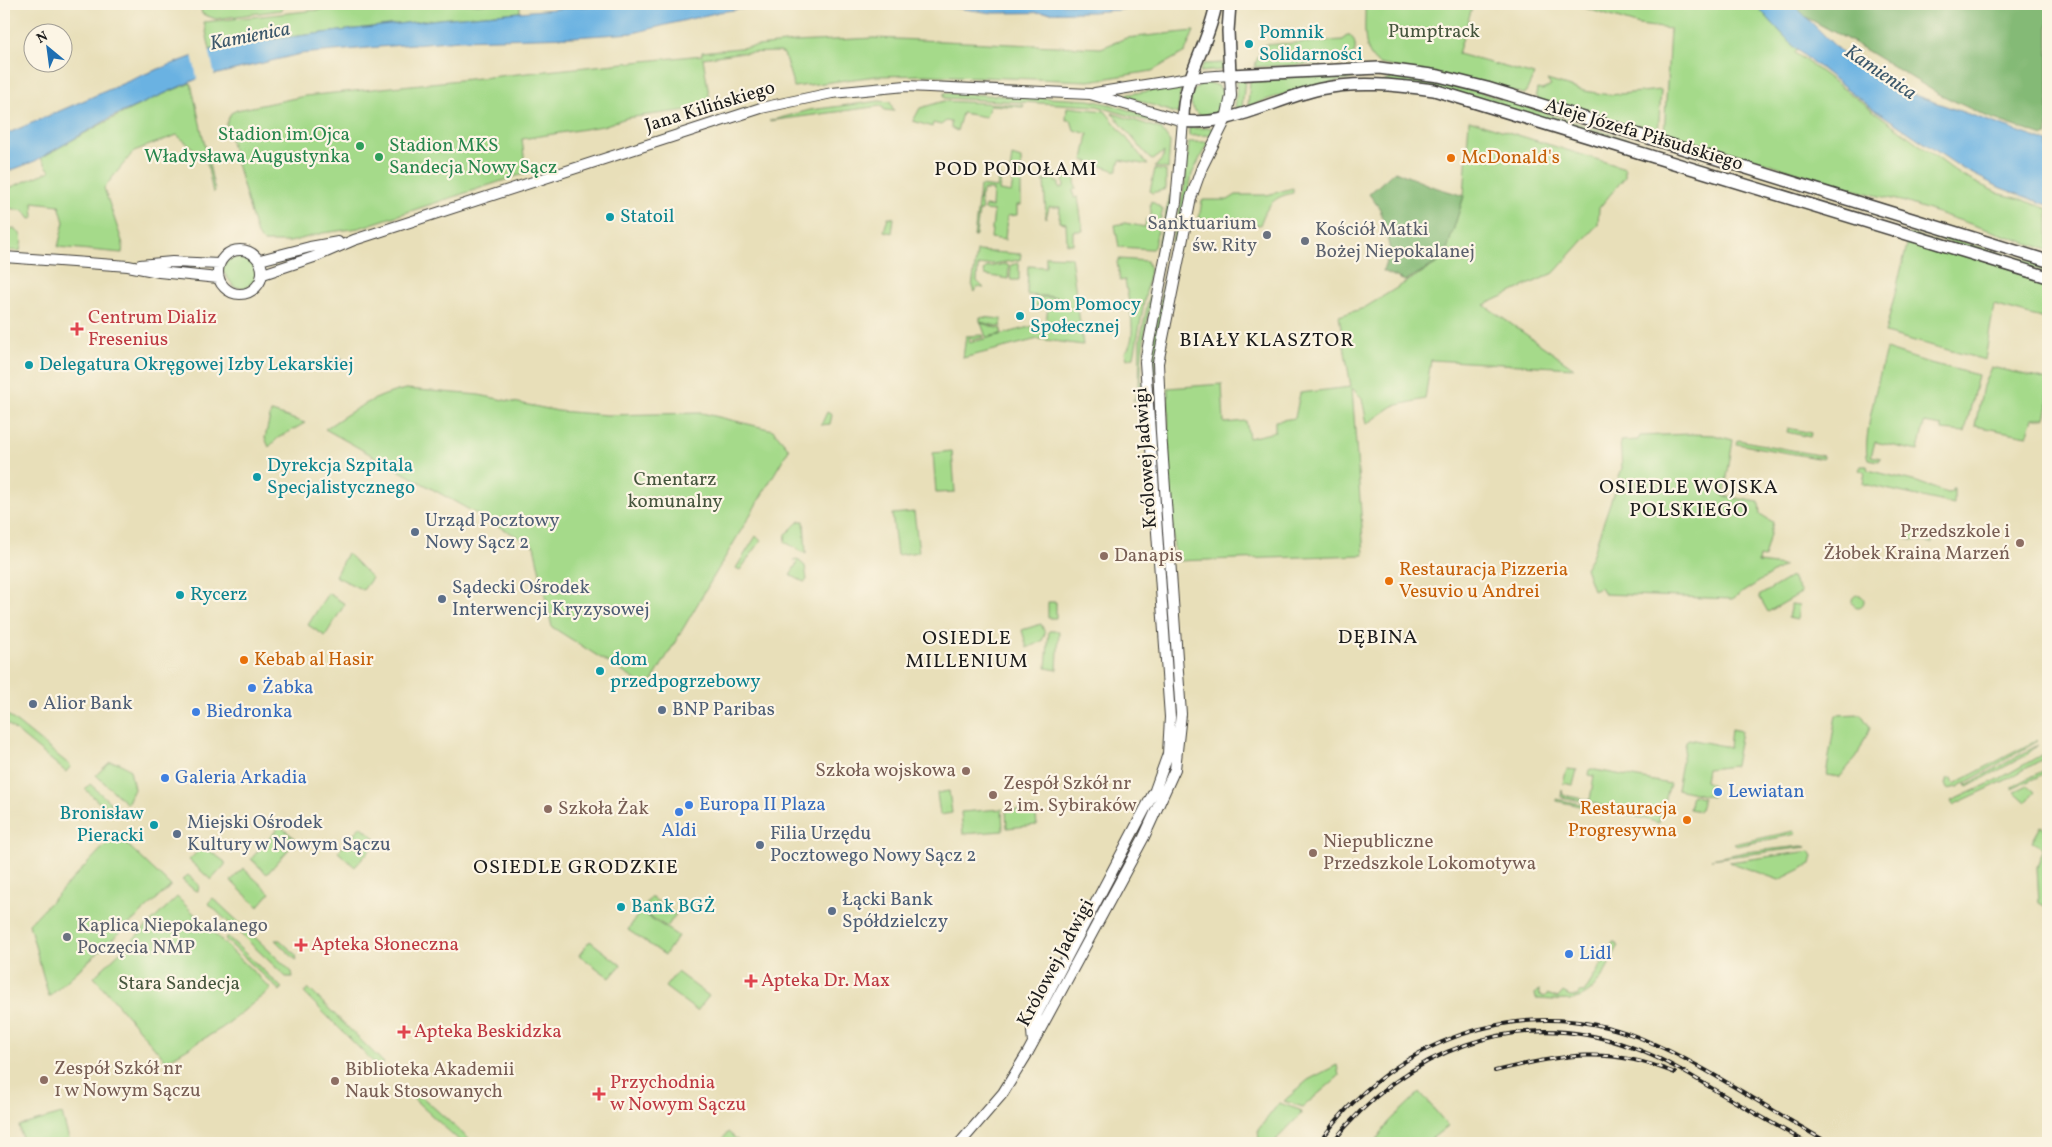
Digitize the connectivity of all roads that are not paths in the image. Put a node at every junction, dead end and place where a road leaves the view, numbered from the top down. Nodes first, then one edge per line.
1 (1216, 4) edge
2 (1230, 4) edge
3 (1230, 75) junction
4 (1189, 78) junction
5 (1090, 94) junction
6 (1226, 119) junction
7 (1183, 121) junction
8 (1659, 142) junction
9 (1654, 157) junction
10 (354, 240) junction
11 (4, 257) edge
12 (260, 260) junction
13 (2048, 261) edge
14 (219, 264) junction
15 (128, 266) junction
16 (263, 274) junction
17 (2048, 277) edge
18 (218, 278) junction
19 (1033, 1043) junction
20 (960, 1143) edge

1 - 4 main road
2 - 3 main road
3 - 4 main road, Jana Kilińskiego
3 - 6 main road, Królowej Jadwigi
3 - 8 main road, Aleje Józefa Piłsudskiego
4 - 5 main road, Jana Kilińskiego
4 - 7 main road
5 - 7 main road, Jana Kilińskiego
5 - 10 main road, Jana Kilińskiego
6 - 7 main road, Aleje Józefa Piłsudskiego
6 - 9 main road, Aleje Józefa Piłsudskiego
6 - 19 main road, Królowej Jadwigi
7 - 19 main road, Królowej Jadwigi
8 - 9 main road
8 - 13 main road, Aleje Józefa Piłsudskiego
9 - 17 main road, Aleje Józefa Piłsudskiego
10 - 12 main road, Jana Kilińskiego
10 - 16 main road, Jana Kilińskiego
11 - 15 main road
12 - 14 main road
12 - 16 main road
14 - 15 main road
14 - 18 main road
15 - 18 main road
16 - 18 main road
19 - 20 main road

